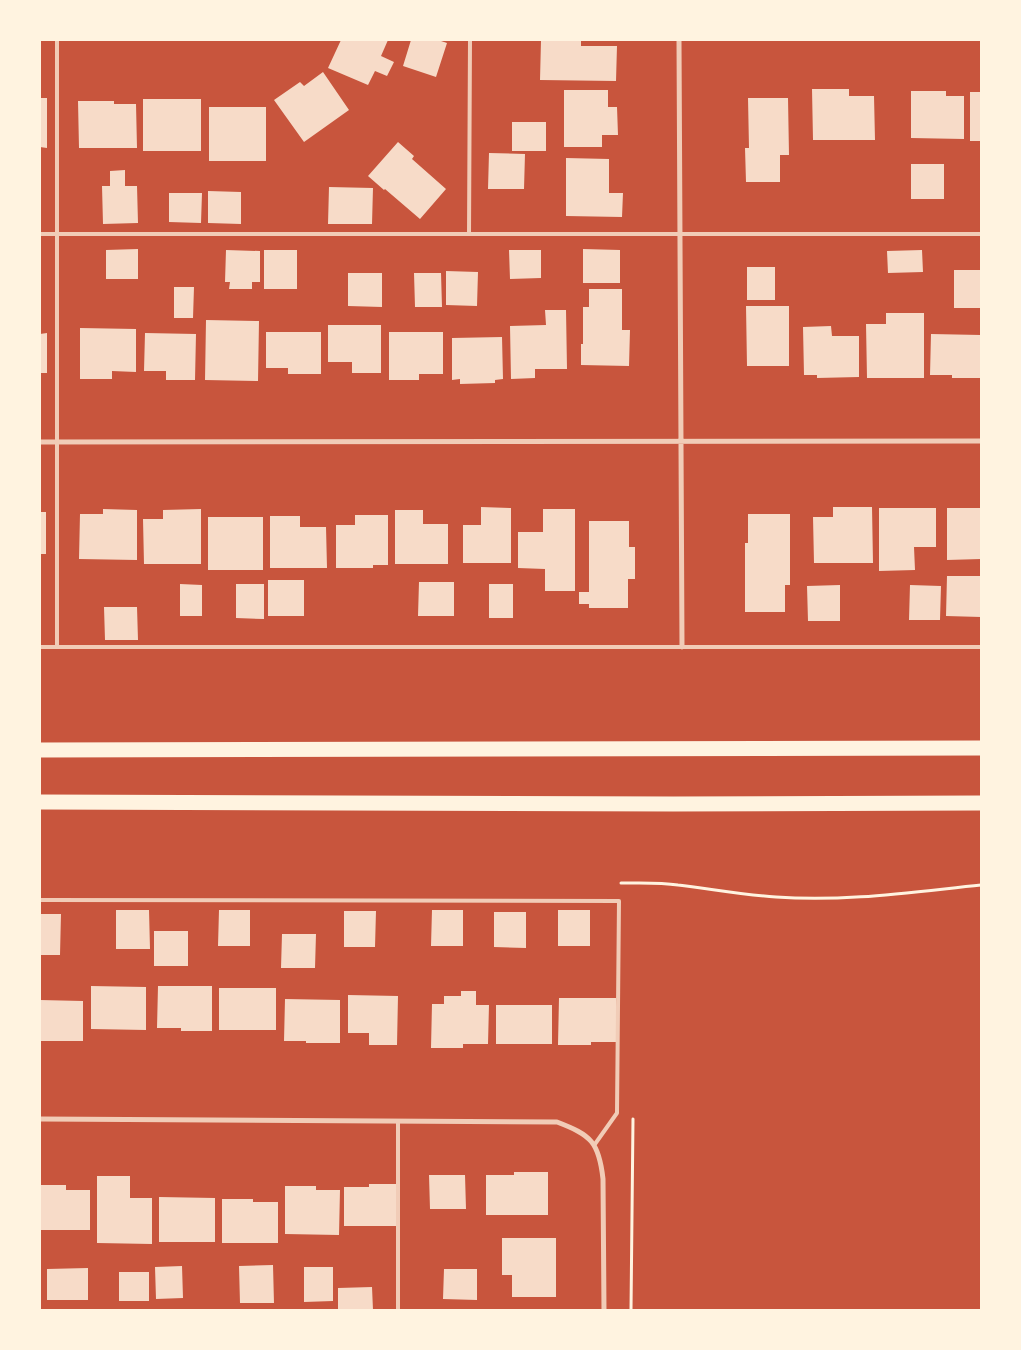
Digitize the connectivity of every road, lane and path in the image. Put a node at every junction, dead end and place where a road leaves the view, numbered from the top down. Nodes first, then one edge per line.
1 (57, 40) edge
2 (470, 40) edge
3 (680, 40) edge
4 (40, 234) edge
5 (57, 234) junction
6 (469, 234) junction
7 (981, 234) edge
8 (680, 235) junction
9 (981, 441) edge
10 (40, 442) edge
11 (58, 442) junction
12 (680, 442) junction
13 (40, 647) edge
14 (57, 647) junction
15 (682, 647) junction
16 (981, 647) edge
17 (981, 748) edge
18 (40, 750) edge
19 (40, 802) edge
20 (981, 803) edge
21 (632, 883) dead end
22 (981, 885) edge
23 (40, 900) edge
24 (40, 1118) edge
25 (398, 1122) junction
26 (595, 1144) junction
27 (398, 1310) edge
28 (604, 1310) edge

1 - 5 lane
2 - 6 lane
3 - 8 street
4 - 5 lane
5 - 6 lane
5 - 11 lane
6 - 8 lane
7 - 8 lane
8 - 12 street
9 - 12 street
10 - 11 street
11 - 12 street
11 - 14 lane
12 - 15 street
13 - 14 lane
14 - 15 lane
15 - 16 lane
17 - 18 highway
19 - 20 highway
21 - 22 path
23 - 26 lane
24 - 25 street
25 - 26 street
25 - 27 lane
26 - 28 street

